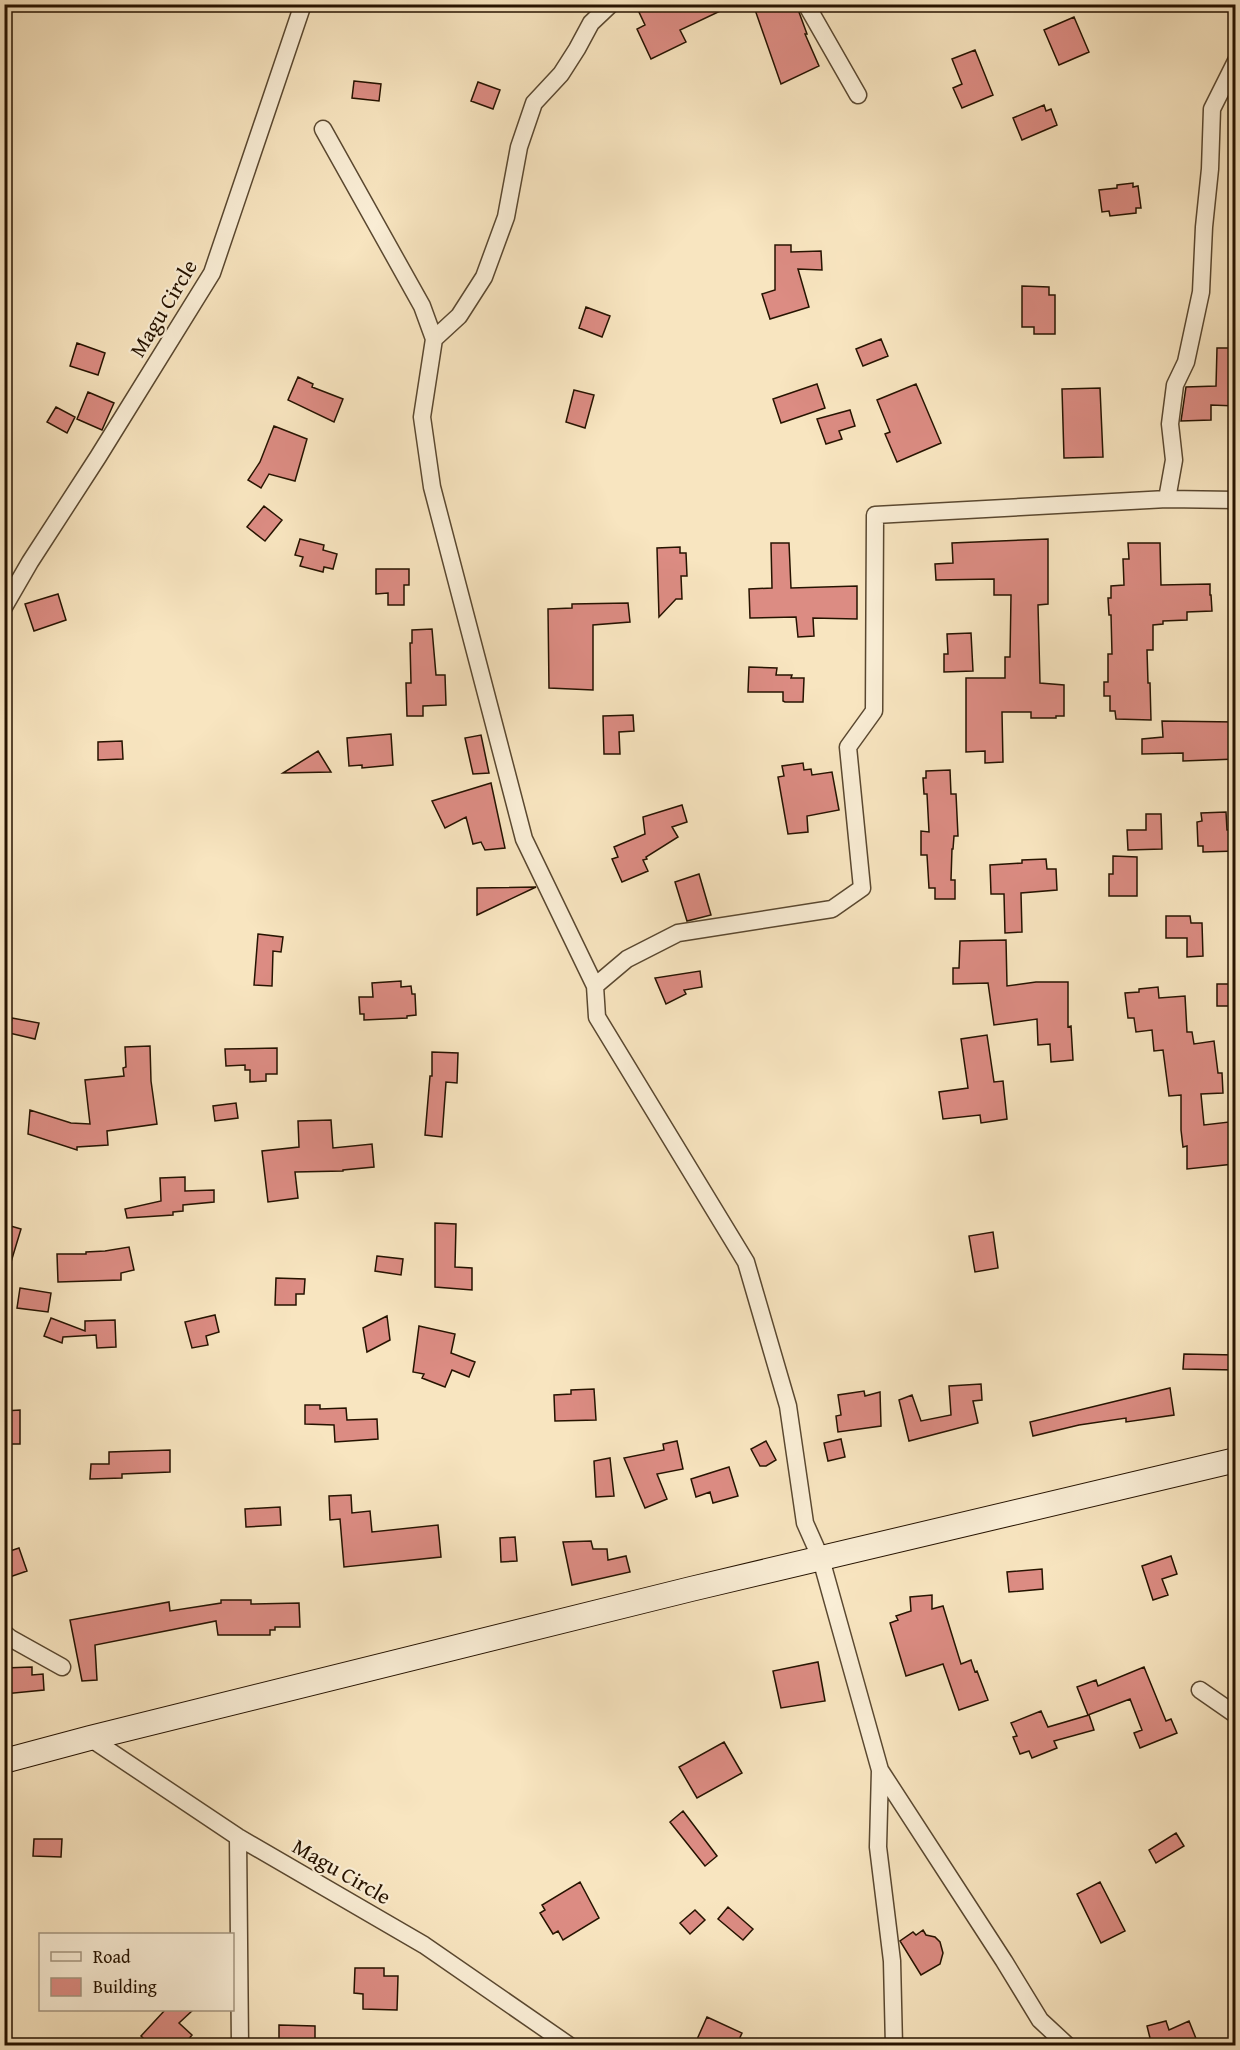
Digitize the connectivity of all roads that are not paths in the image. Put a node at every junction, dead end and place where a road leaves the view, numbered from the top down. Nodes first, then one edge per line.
1 (303, 4) edge
2 (611, 4) edge
3 (806, 4) edge
4 (1236, 61) edge
5 (858, 95) dead end
6 (323, 129) dead end
7 (434, 339) junction
8 (1167, 499) junction
9 (1236, 500) edge
10 (4, 607) edge
11 (595, 986) junction
12 (1236, 1460) edge
13 (820, 1559) junction
14 (4, 1633) edge
15 (62, 1667) dead end
16 (1200, 1690) dead end
17 (1236, 1715) edge
18 (90, 1738) junction
19 (4, 1761) edge
20 (880, 1770) junction
21 (238, 1837) junction
22 (240, 2046) edge
23 (570, 2046) edge
24 (894, 2046) edge
25 (1068, 2046) edge

1 - 10 street, Magu Circle
2 - 7 street
3 - 5 street
4 - 8 street
6 - 7 street
7 - 11 street
8 - 9 street
8 - 11 street
11 - 13 street
12 - 13 main road
13 - 18 main road
13 - 20 street
14 - 15 street
16 - 17 street
18 - 19 main road
18 - 21 street, Magu Circle
20 - 24 street
20 - 25 street
21 - 22 street
21 - 23 street, Magu Circle

